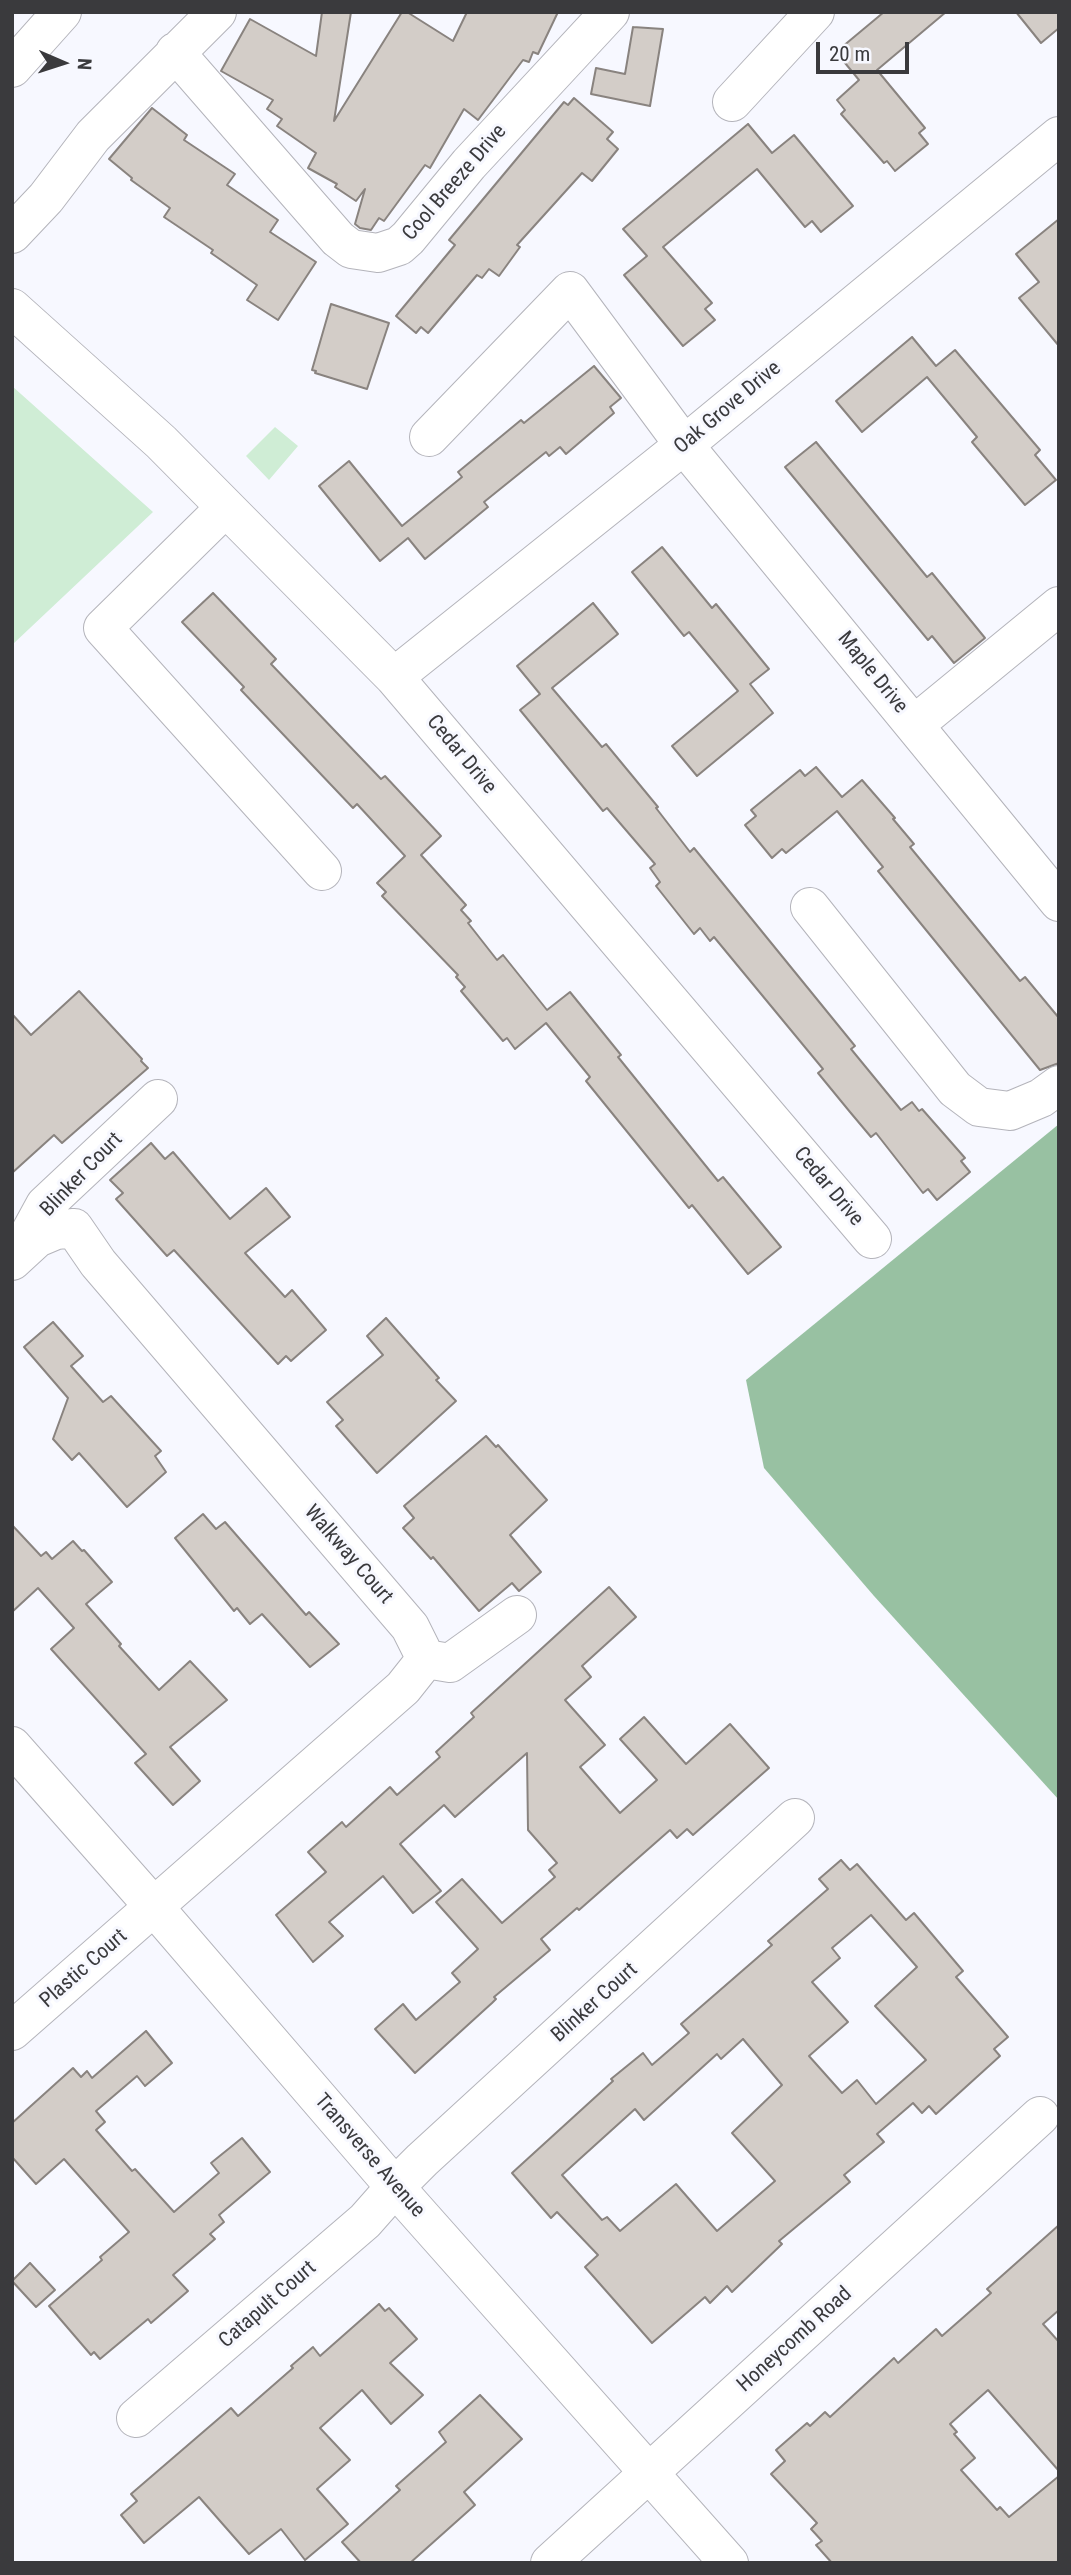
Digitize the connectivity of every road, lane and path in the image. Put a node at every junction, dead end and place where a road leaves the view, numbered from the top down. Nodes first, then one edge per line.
1 (62, 12) edge
2 (217, 12) edge
3 (610, 12) edge
4 (815, 12) edge
5 (175, 52) junction
6 (12, 68) edge
7 (732, 102) dead end
8 (1059, 136) edge
9 (12, 234) edge
10 (12, 308) edge
11 (429, 438) dead end
12 (684, 445) junction
13 (226, 508) junction
14 (1059, 606) edge
15 (394, 677) junction
16 (914, 725) junction
17 (322, 871) dead end
18 (1059, 902) edge
19 (810, 906) dead end
20 (1059, 1085) edge
21 (158, 1099) dead end
22 (872, 1238) dead end
23 (14, 1260) edge
24 (517, 1615) dead end
25 (426, 1659) junction
26 (12, 1746) edge
27 (795, 1818) dead end
28 (155, 1908) junction
29 (12, 2031) edge
30 (1040, 2116) dead end
31 (395, 2187) junction
32 (136, 2418) dead end
33 (649, 2474) junction
34 (550, 2563) edge
35 (729, 2563) edge

1 - 6 street
2 - 5 street
3 - 5 street, Cool Breeze Drive
4 - 7 street
5 - 9 street
8 - 12 street, Oak Grove Drive
10 - 13 street, Cedar Drive
11 - 12 street, Maple Drive
12 - 15 street, Oak Grove Drive
12 - 16 street, Maple Drive
13 - 15 street, Cedar Drive
13 - 17 street
14 - 16 street
15 - 22 street, Cedar Drive
16 - 18 street, Maple Drive
19 - 20 street
21 - 23 street, Blinker Court
23 - 25 street, Walkway Court
24 - 25 street
25 - 28 street
26 - 28 street, Transverse Avenue
27 - 31 street, Blinker Court
28 - 29 street, Plastic Court
28 - 31 street, Transverse Avenue
30 - 33 street, Honeycomb Road
31 - 32 street, Catapult Court
31 - 33 street, Transverse Avenue
33 - 34 street, Honeycomb Road
33 - 35 street, Transverse Avenue

